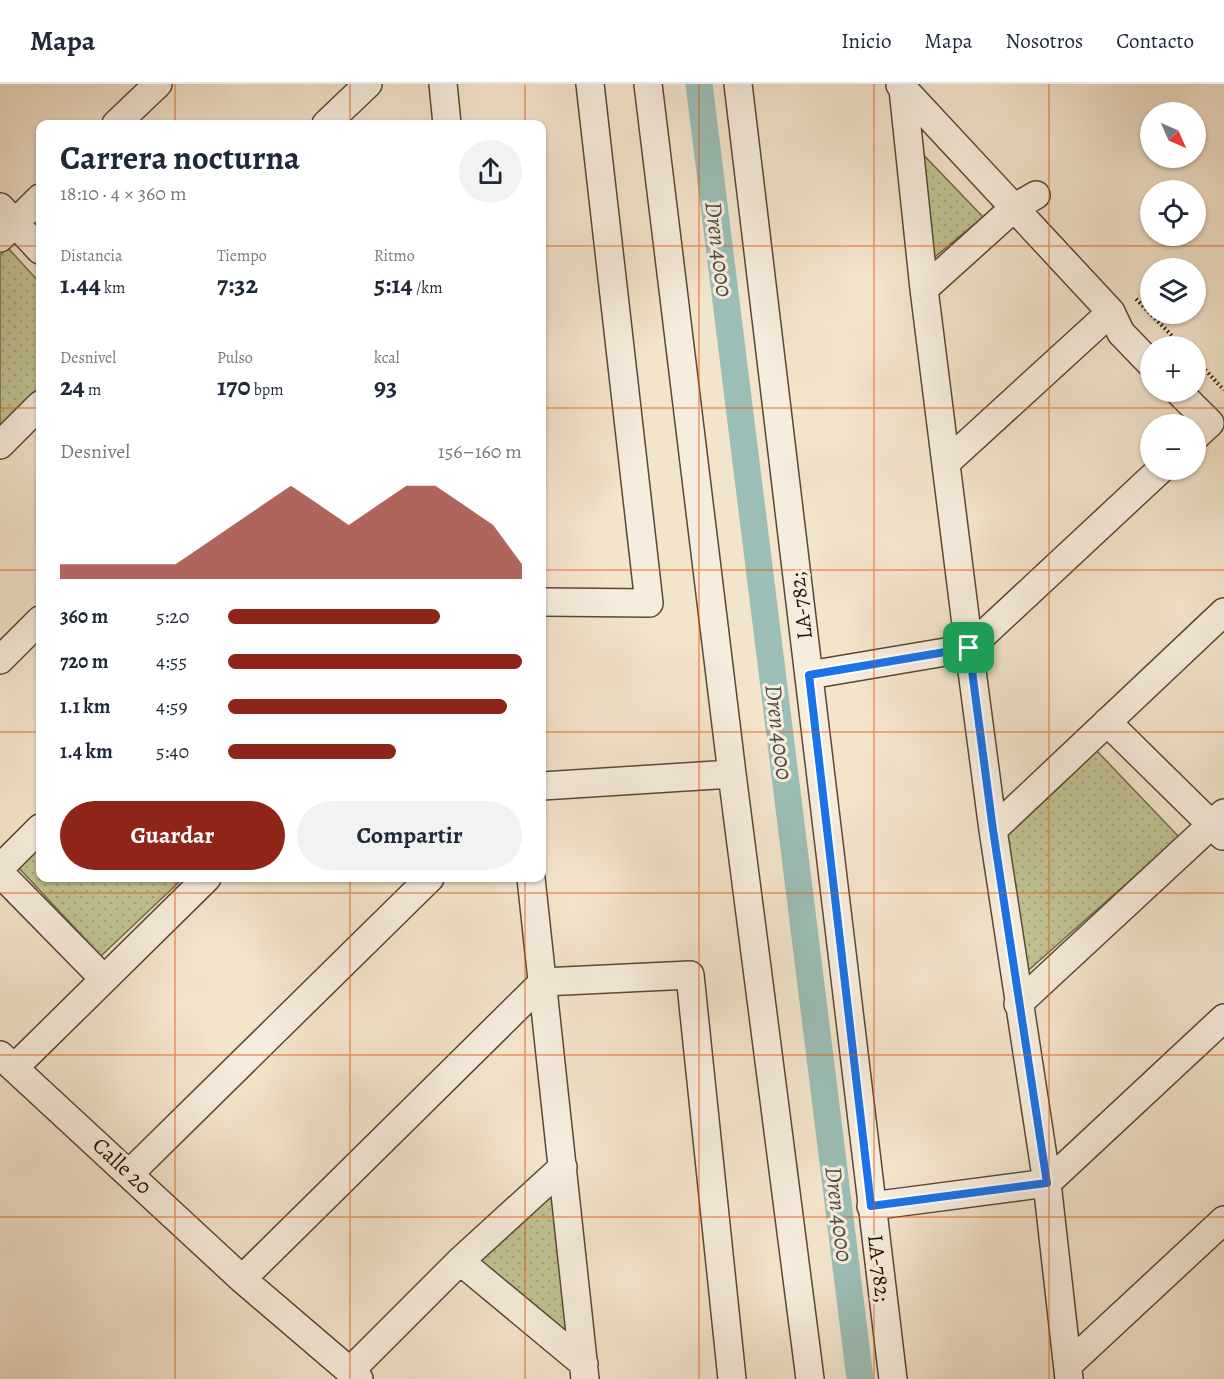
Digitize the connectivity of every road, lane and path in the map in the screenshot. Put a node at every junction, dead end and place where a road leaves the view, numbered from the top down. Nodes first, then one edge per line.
1 (158, 84) edge
2 (368, 84) edge
3 (443, 84) edge
4 (590, 84) edge
5 (648, 84) edge
6 (738, 84) edge
7 (901, 86) edge
8 (120, 120) edge
9 (330, 120) edge
10 (447, 120) edge
11 (36, 201) edge
12 (1026, 201) junction
13 (5, 222) edge
14 (36, 247) edge
15 (924, 289) junction
16 (1112, 312) junction
17 (1140, 353) edge
18 (1206, 371) edge
19 (1224, 390) edge
20 (1189, 402) edge
21 (36, 409) edge
22 (1201, 414) edge
23 (0, 445) edge
24 (947, 462) junction
25 (1149, 480) edge
26 (546, 602) edge
27 (1224, 612) edge
28 (36, 624) edge
29 (969, 648) junction
30 (0, 660) edge
31 (809, 675) junction
32 (1107, 722) junction
33 (732, 774) junction
34 (546, 786) edge
35 (1220, 825) edge
36 (993, 830) junction
37 (36, 832) edge
38 (0, 868) edge
39 (0, 873) edge
40 (199, 882) edge
41 (426, 882) edge
42 (531, 882) edge
43 (104, 979) junction
44 (543, 982) junction
45 (1018, 1004) junction
46 (1224, 1018) edge
47 (7, 1061) edge
48 (563, 1167) junction
49 (130, 1173) junction
50 (1047, 1183) junction
51 (871, 1206) junction
52 (1224, 1220) edge
53 (460, 1261) junction
54 (242, 1279) junction
55 (584, 1371) edge
56 (1068, 1372) edge
57 (354, 1375) edge
58 (732, 1379) edge
59 (810, 1379) edge
60 (893, 1379) edge

1 - 8 street
2 - 9 street
3 - 10 street
4 - 26 street
5 - 33 street
6 - 31 street, LA-782;
7 - 12 street
7 - 15 street
11 - 13 street
12 - 15 street
12 - 16 street
13 - 14 street
15 - 24 street
16 - 17 street
16 - 24 street
18 - 19 path
20 - 22 street
21 - 23 street
24 - 29 street
25 - 29 street
27 - 32 street
28 - 30 street
29 - 31 street
29 - 36 street
31 - 51 street, LA-782;
32 - 35 street
32 - 36 street
33 - 34 street
33 - 59 street
35 - 45 street
36 - 45 street
37 - 38 street
39 - 43 street
40 - 43 street
41 - 49 street
42 - 44 street
43 - 47 street
44 - 48 street
44 - 54 street
44 - 58 street
45 - 50 street
46 - 50 street
47 - 49 street, Calle 20
48 - 53 street
48 - 55 street
49 - 54 street, Calle 20
50 - 51 street
50 - 56 street
51 - 60 street, LA-782;
52 - 56 street
53 - 55 street
53 - 57 street
54 - 57 street, Calle 20

